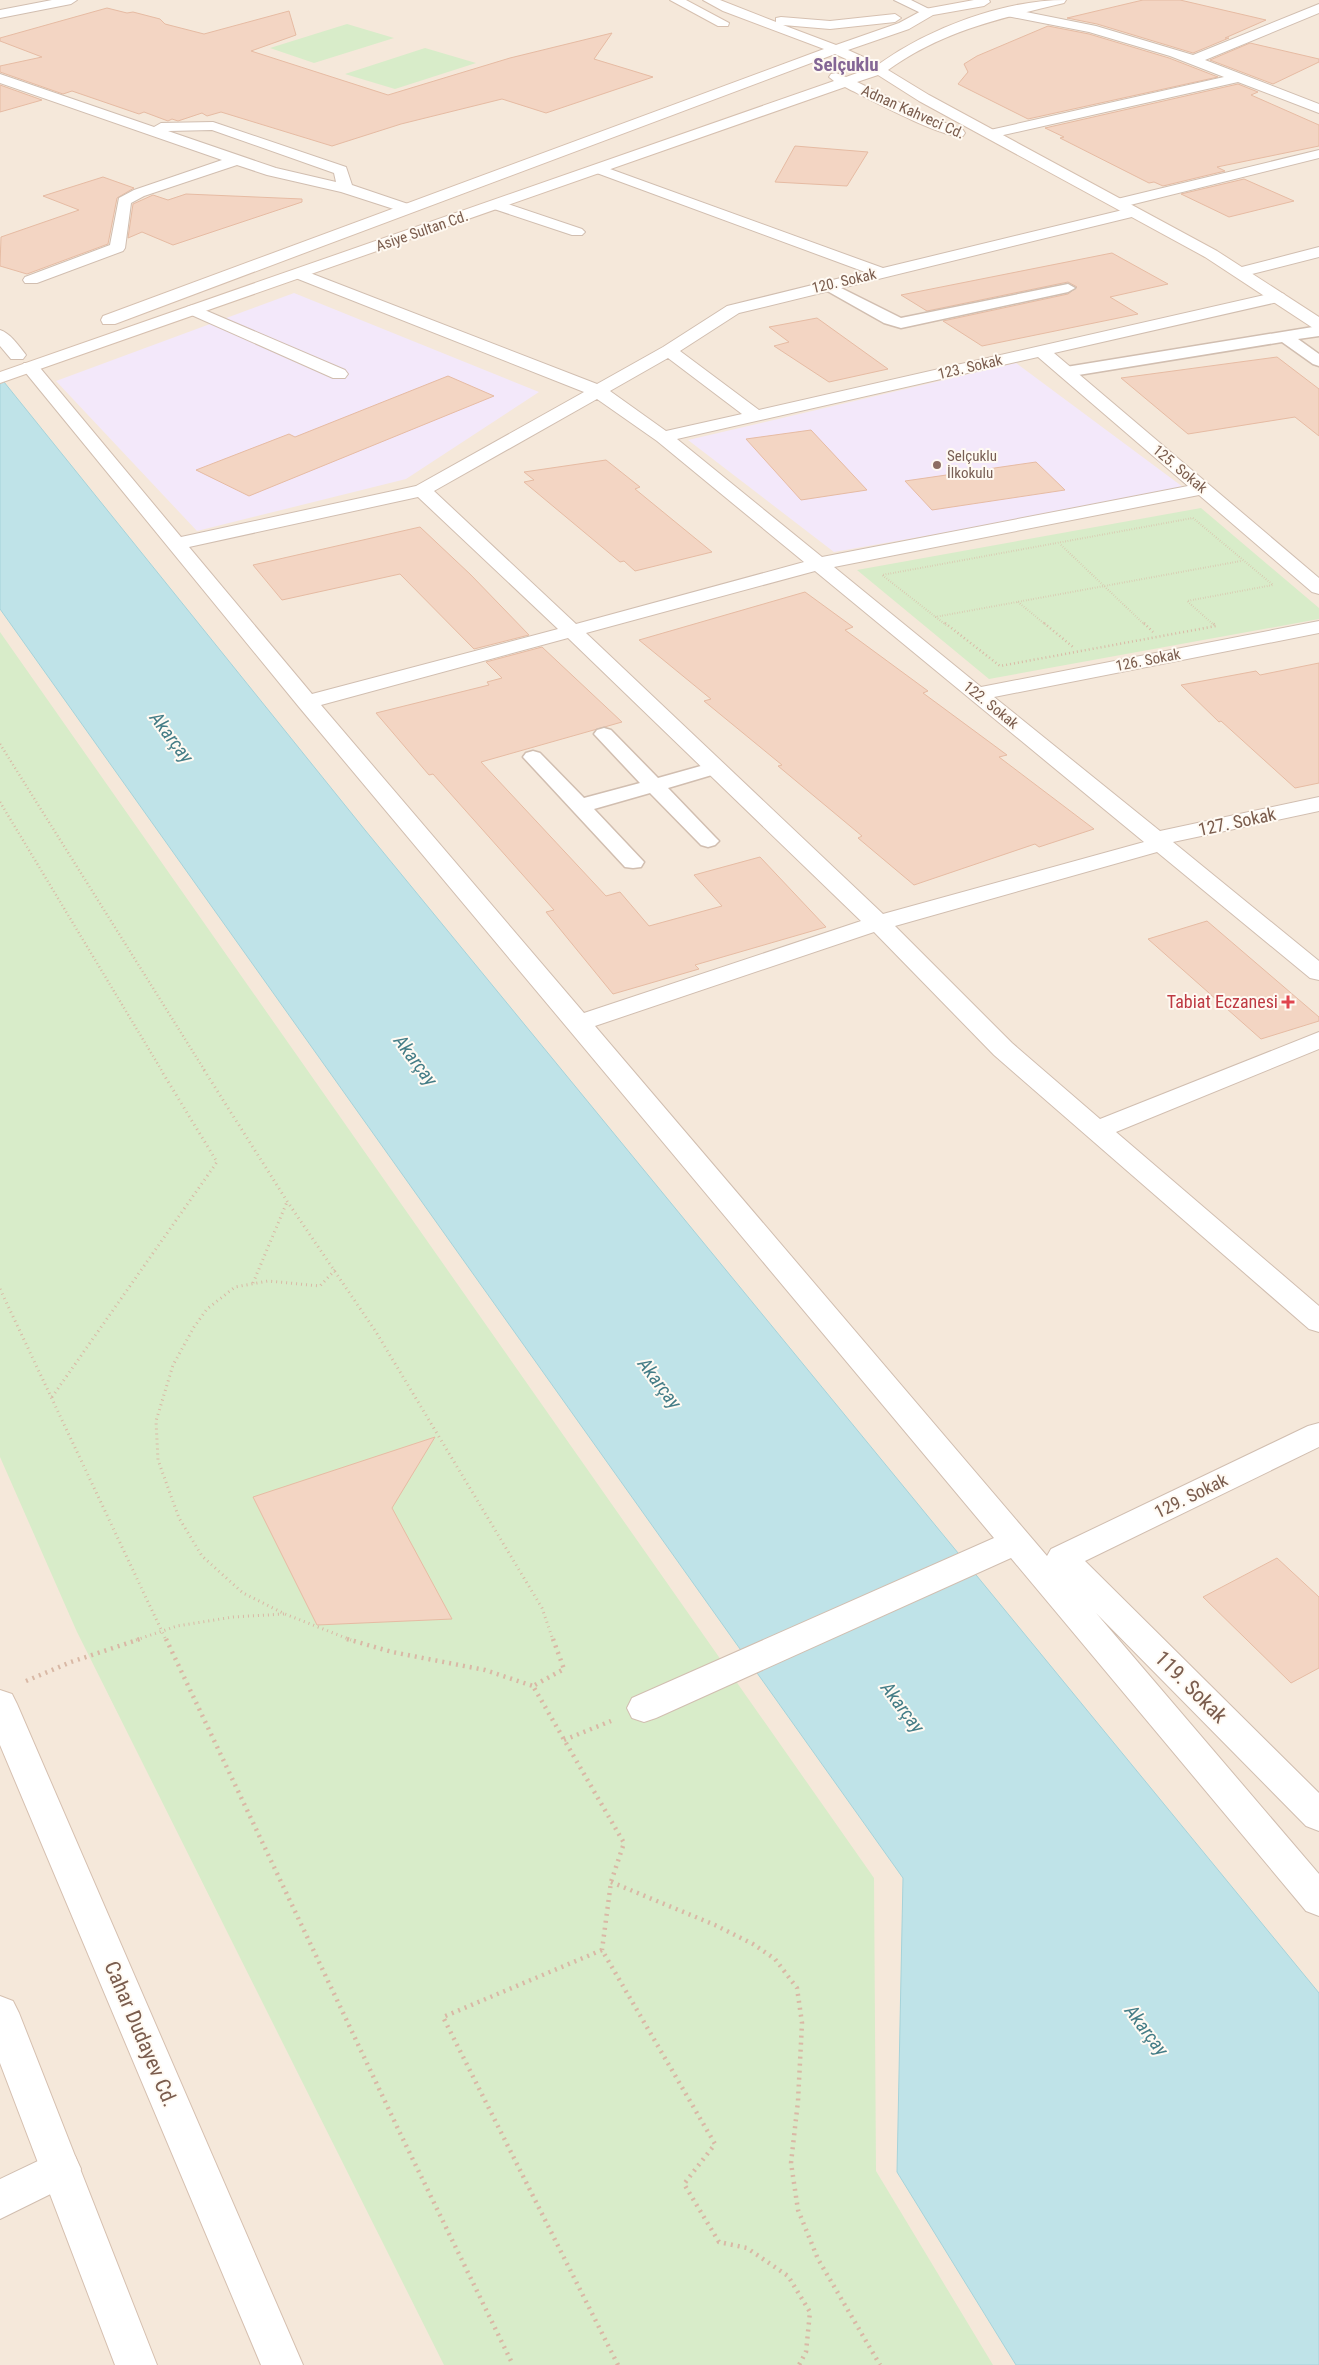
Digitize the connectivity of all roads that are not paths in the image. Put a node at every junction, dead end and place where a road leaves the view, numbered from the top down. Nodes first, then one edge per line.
1 (71, 0) edge
2 (676, 0) edge
3 (709, 0) edge
4 (900, 0) edge
5 (992, 0) edge
6 (1060, 0) edge
7 (1319, 8) edge
8 (929, 12) junction
9 (1006, 12) junction
10 (0, 14) edge
11 (748, 18) junction
12 (735, 28) dead end
13 (835, 51) junction
14 (786, 53) dead end
15 (1193, 60) junction
16 (803, 61) junction
17 (879, 70) junction
18 (0, 78) edge
19 (1238, 78) junction
20 (844, 81) junction
21 (1319, 109) edge
22 (144, 128) junction
23 (990, 134) junction
24 (1319, 154) edge
25 (236, 160) junction
26 (599, 169) junction
27 (1072, 177) junction
28 (345, 188) junction
29 (1118, 203) junction
30 (496, 205) junction
31 (406, 208) junction
32 (1135, 212) junction
33 (577, 232) dead end
34 (1319, 252) edge
35 (1240, 272) junction
36 (881, 273) junction
37 (299, 274) junction
38 (31, 280) dead end
39 (827, 285) junction
40 (1068, 288) dead end
41 (1278, 297) junction
42 (193, 310) junction
43 (1319, 324) edge
44 (91, 327) dead end
45 (1319, 331) edge
46 (0, 335) edge
47 (1285, 337) junction
48 (669, 351) junction
49 (1041, 351) junction
50 (25, 358) junction
51 (1319, 361) edge
52 (2, 371) edge
53 (1066, 372) junction
54 (339, 374) dead end
55 (598, 391) junction
56 (756, 416) junction
57 (663, 437) junction
58 (1203, 489) junction
59 (422, 490) junction
60 (178, 544) junction
61 (818, 564) junction
62 (1319, 588) edge
63 (1319, 627) edge
64 (572, 631) junction
65 (976, 694) junction
66 (307, 702) junction
67 (604, 734) dead end
68 (533, 757) dead end
69 (716, 768) junction
70 (654, 785) junction
71 (580, 806) junction
72 (1314, 810) edge
73 (708, 841) dead end
74 (1158, 842) junction
75 (633, 862) dead end
76 (878, 923) junction
77 (1319, 972) edge
78 (578, 1023) junction
79 (1319, 1040) edge
80 (1097, 1130) junction
81 (1319, 1322) edge
82 (1319, 1434) edge
83 (1015, 1542) junction
84 (1062, 1558) joint
85 (9, 1694) edge
86 (644, 1708) road end
87 (1319, 1816) edge
88 (1319, 1900) edge
89 (0, 2013) edge
90 (61, 2169) junction
91 (0, 2200) edge
92 (136, 2365) edge
93 (282, 2365) edge

1 - 10 street
2 - 12 street
3 - 11 street, Adnan Kahveci Cd.
4 - 8 street
5 - 8 street
6 - 9 street
7 - 15 street
8 - 11 street
8 - 13 street
9 - 15 street
9 - 17 street
11 - 13 street, Adnan Kahveci Cd.
13 - 16 street, Asiye Sultan Cd.
13 - 17 street, Adnan Kahveci Cd.
14 - 16 street, Adnan Kahveci Cd.
15 - 19 street
16 - 20 street, Adnan Kahveci Cd.
16 - 31 street, Asiye Sultan Cd.
17 - 20 street, Asiye Sultan Cd.
17 - 23 street, Adnan Kahveci Cd.
18 - 22 street
19 - 21 street
19 - 23 street
20 - 26 street, Asiye Sultan Cd.
20 - 27 street, Adnan Kahveci Cd.
22 - 25 street
22 - 28 street
23 - 27 street, Adnan Kahveci Cd.
24 - 29 street
25 - 28 street
25 - 38 street
26 - 30 street, Asiye Sultan Cd.
26 - 36 street
27 - 29 street, Adnan Kahveci Cd.
28 - 31 street
29 - 32 street, Adnan Kahveci Cd.
30 - 33 street
30 - 37 street, Asiye Sultan Cd.
31 - 44 street, Asiye Sultan Cd.
32 - 35 street, Adnan Kahveci Cd.
32 - 36 street, 120. Sokak
34 - 35 street
35 - 41 street, Adnan Kahveci Cd.
36 - 39 street, 120. Sokak
37 - 42 street, Asiye Sultan Cd.
37 - 55 street, 122. Sokak
39 - 40 lane
39 - 48 street, 120. Sokak
41 - 43 street, Adnan Kahveci Cd.
41 - 49 street, 123. Sokak
42 - 50 street, Asiye Sultan Cd.
42 - 54 street
45 - 47 lane
46 - 50 street
47 - 51 lane
47 - 53 lane
48 - 55 street, 120. Sokak
48 - 56 street
49 - 53 street, 125. Sokak
49 - 56 street, 123. Sokak
50 - 52 street, Asiye Sultan Cd.
50 - 60 street
53 - 58 street, 125. Sokak
55 - 57 street, 122. Sokak
55 - 59 street, 120. Sokak
56 - 57 street, 123. Sokak
57 - 61 street, 122. Sokak
58 - 61 street
58 - 62 street, 125. Sokak
59 - 60 street, 120. Sokak
59 - 64 street
60 - 66 street
61 - 64 street
61 - 65 street, 122. Sokak
63 - 65 street, 126. Sokak
64 - 66 street
64 - 69 street
65 - 74 street, 122. Sokak
66 - 78 street
67 - 70 lane
68 - 71 lane
69 - 70 lane
69 - 76 street
70 - 71 lane
70 - 73 lane
71 - 75 lane
72 - 74 street, 127. Sokak
74 - 76 street, 127. Sokak
74 - 77 street, 122. Sokak
76 - 78 street, 127. Sokak
76 - 80 street
78 - 83 street
79 - 80 street
80 - 81 street
82 - 84 street, 129. Sokak
83 - 86 street
83 - 88 street
84 - 87 street, 119. Sokak
85 - 93 street, Cahar Dudayev Cd.
89 - 90 street
90 - 91 street
90 - 92 street

